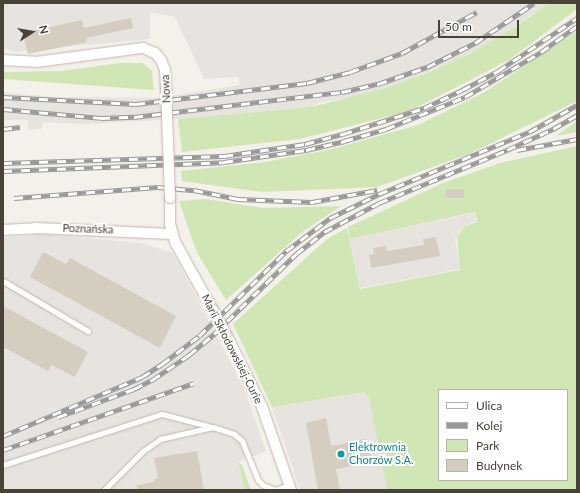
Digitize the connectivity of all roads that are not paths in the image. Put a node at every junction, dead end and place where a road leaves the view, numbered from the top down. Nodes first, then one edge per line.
1 (3, 60) edge
2 (3, 230) edge
3 (172, 234) junction
4 (3, 281) edge
5 (88, 331) dead end
6 (213, 427) junction
7 (3, 464) edge
8 (290, 488) edge
9 (104, 490) edge

1 - 3 street, Nowa, bridge
2 - 3 street, Poznańska
3 - 8 street, Marii Skłodowskiej-Curie, bridge
4 - 5 lane
6 - 7 lane
6 - 8 lane
6 - 9 lane

